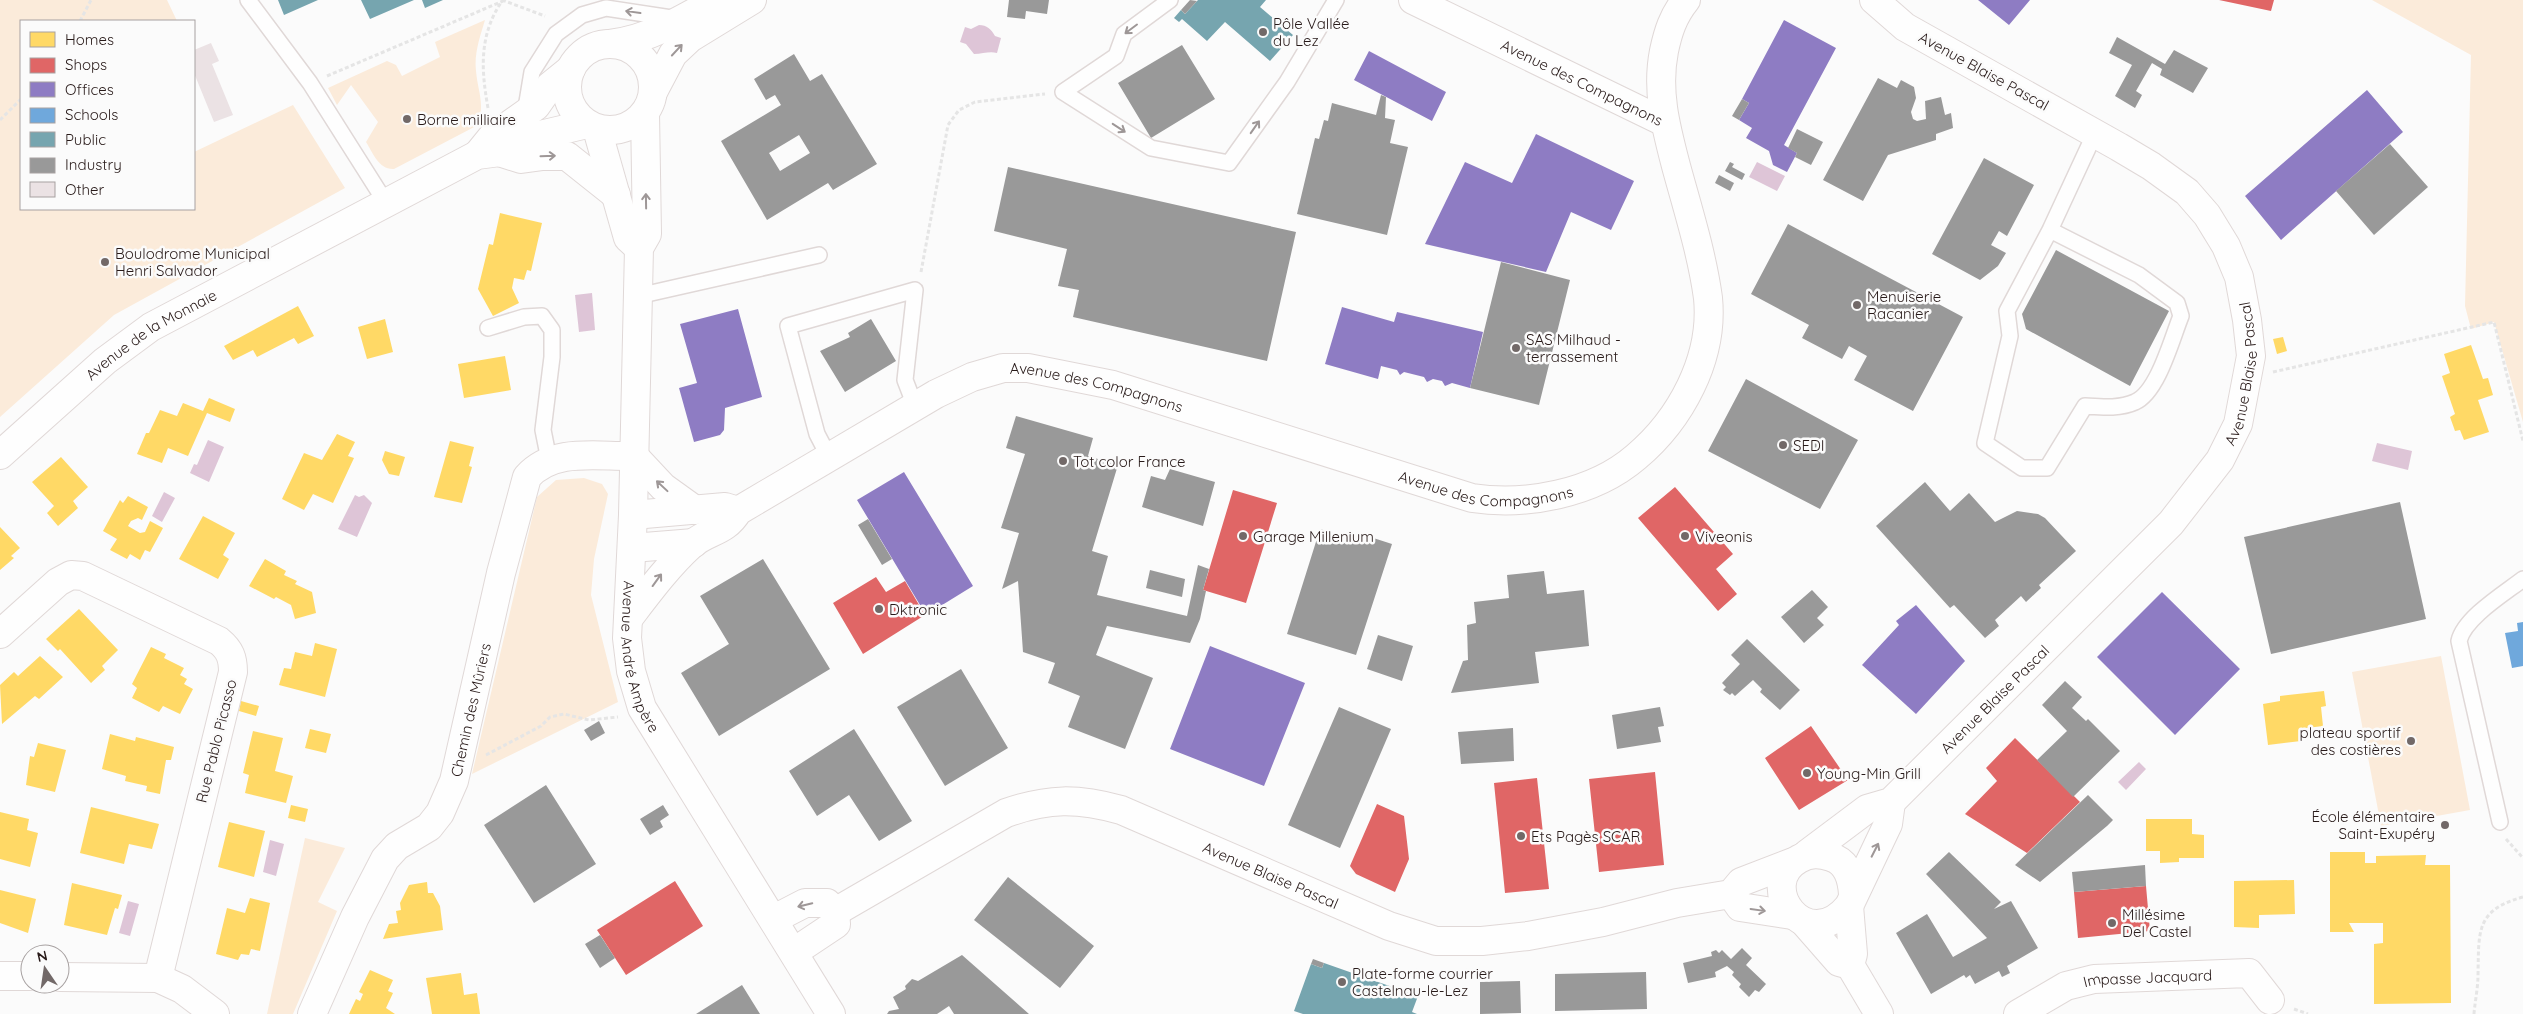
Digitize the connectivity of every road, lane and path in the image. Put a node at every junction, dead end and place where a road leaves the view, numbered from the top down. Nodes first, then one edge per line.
1 (91, 0) edge
2 (248, 0) edge
3 (503, 0) edge
4 (716, 0) edge
5 (752, 0) edge
6 (1170, 0) edge
7 (1336, 0) edge
8 (1413, 0) edge
9 (1686, 0) edge
10 (1874, 0) edge
11 (81, 20) edge
12 (682, 20) junction
13 (568, 25) junction
14 (607, 44) junction
15 (571, 69) junction
16 (310, 83) junction
17 (1063, 92) junction
18 (20, 100) edge
19 (649, 103) junction
20 (525, 115) junction
21 (0, 120) edge
22 (1664, 122) junction
23 (592, 126) junction
24 (2095, 133) junction
25 (491, 147) junction
26 (616, 195) junction
27 (386, 203) junction
28 (2050, 230) junction
29 (639, 248) junction
30 (819, 254) dead end
31 (915, 290) junction
32 (638, 296) junction
33 (488, 328) dead end
34 (2248, 375) junction
35 (915, 406) junction
36 (2523, 441) edge
37 (0, 455) edge
38 (634, 456) junction
39 (829, 457) junction
40 (550, 460) junction
41 (694, 510) junction
42 (738, 511) junction
43 (633, 515) junction
44 (694, 543) junction
45 (632, 548) junction
46 (2523, 579) edge
47 (628, 620) junction
48 (0, 634) edge
49 (642, 708) junction
50 (457, 770) junction
51 (1891, 802) junction
52 (2500, 822) dead end
53 (1800, 858) junction
54 (1731, 894) junction
55 (2523, 897) edge
56 (1851, 900) junction
57 (836, 912) junction
58 (1798, 918) junction
59 (774, 919) junction
60 (794, 952) junction
61 (1850, 965) junction
62 (0, 976) edge
63 (20, 976) edge
64 (70, 976) edge
65 (158, 978) junction
66 (2270, 1000) dead end
67 (215, 1014) edge
68 (312, 1014) edge
69 (831, 1014) edge
70 (1879, 1014) edge
71 (2018, 1014) edge
72 (2474, 1014) edge

1 - 11 path
2 - 16 lane
3 - 13 path
3 - 16 path
3 - 25 path
4 - 12 street
19 -> 5 street
6 -> 17 lane
17 -> 7 lane
8 - 22 street, Avenue des Compagnons
9 - 22 street
10 - 24 street, Avenue Blaise Pascal
12 -> 13 lane
12 - 14 street
13 - 20 lane
14 - 15 street
14 - 19 street
15 - 20 street, Avenue de la Monnaie
15 - 23 street
16 - 27 lane
17 - 31 path
18 - 21 path
19 - 23 street
29 -> 19 street, Avenue André Ampère
20 - 25 street, Avenue de la Monnaie
22 - 35 street, Avenue des Compagnons
23 - 25 street, Avenue de la Monnaie
23 - 26 street
24 - 28 lane
24 - 34 street, Avenue Blaise Pascal
25 -> 26 street
25 - 27 street, Avenue de la Monnaie
26 - 29 street
27 - 37 street, Avenue de la Monnaie
28 - 28 lane
29 - 32 street, Avenue André Ampère
30 - 32 lane
31 - 35 lane
31 - 39 lane
32 - 38 street, Avenue André Ampère
33 - 40 lane
34 - 36 path
34 - 51 street, Avenue Blaise Pascal
35 - 39 street, Avenue des Compagnons
38 - 40 street, Chemin des Mûriers
41 -> 38 street
38 - 43 street, Avenue André Ampère
39 - 42 street, Avenue des Compagnons
40 - 50 street, Chemin des Mûriers
41 - 42 street
41 - 43 street
42 - 44 street, Avenue des Compagnons
43 - 45 street, Avenue André Ampère
44 - 45 street, Avenue des Compagnons
47 -> 44 street, Avenue des Compagnons
45 - 47 street, Avenue André Ampère
46 - 52 lane
47 - 49 street, Avenue André Ampère
48 - 65 street, Rue Pablo Picasso
49 - 50 path
49 - 59 street, Avenue André Ampère
50 - 68 street, Chemin des Mûriers
51 - 53 street, Avenue Blaise Pascal
56 -> 51 street
53 - 54 street, Avenue Blaise Pascal
53 - 56 street
53 - 58 street
54 - 57 street, Avenue Blaise Pascal
54 -> 58 street
55 - 72 path
56 - 58 street
56 - 61 street
57 -> 59 street
57 - 60 street
58 - 61 street
59 - 60 street, Avenue André Ampère
60 - 69 street, Avenue André Ampère
61 - 70 street
62 - 63 street
64 - 65 street
65 - 67 street
66 - 71 street, Impasse Jacquard

